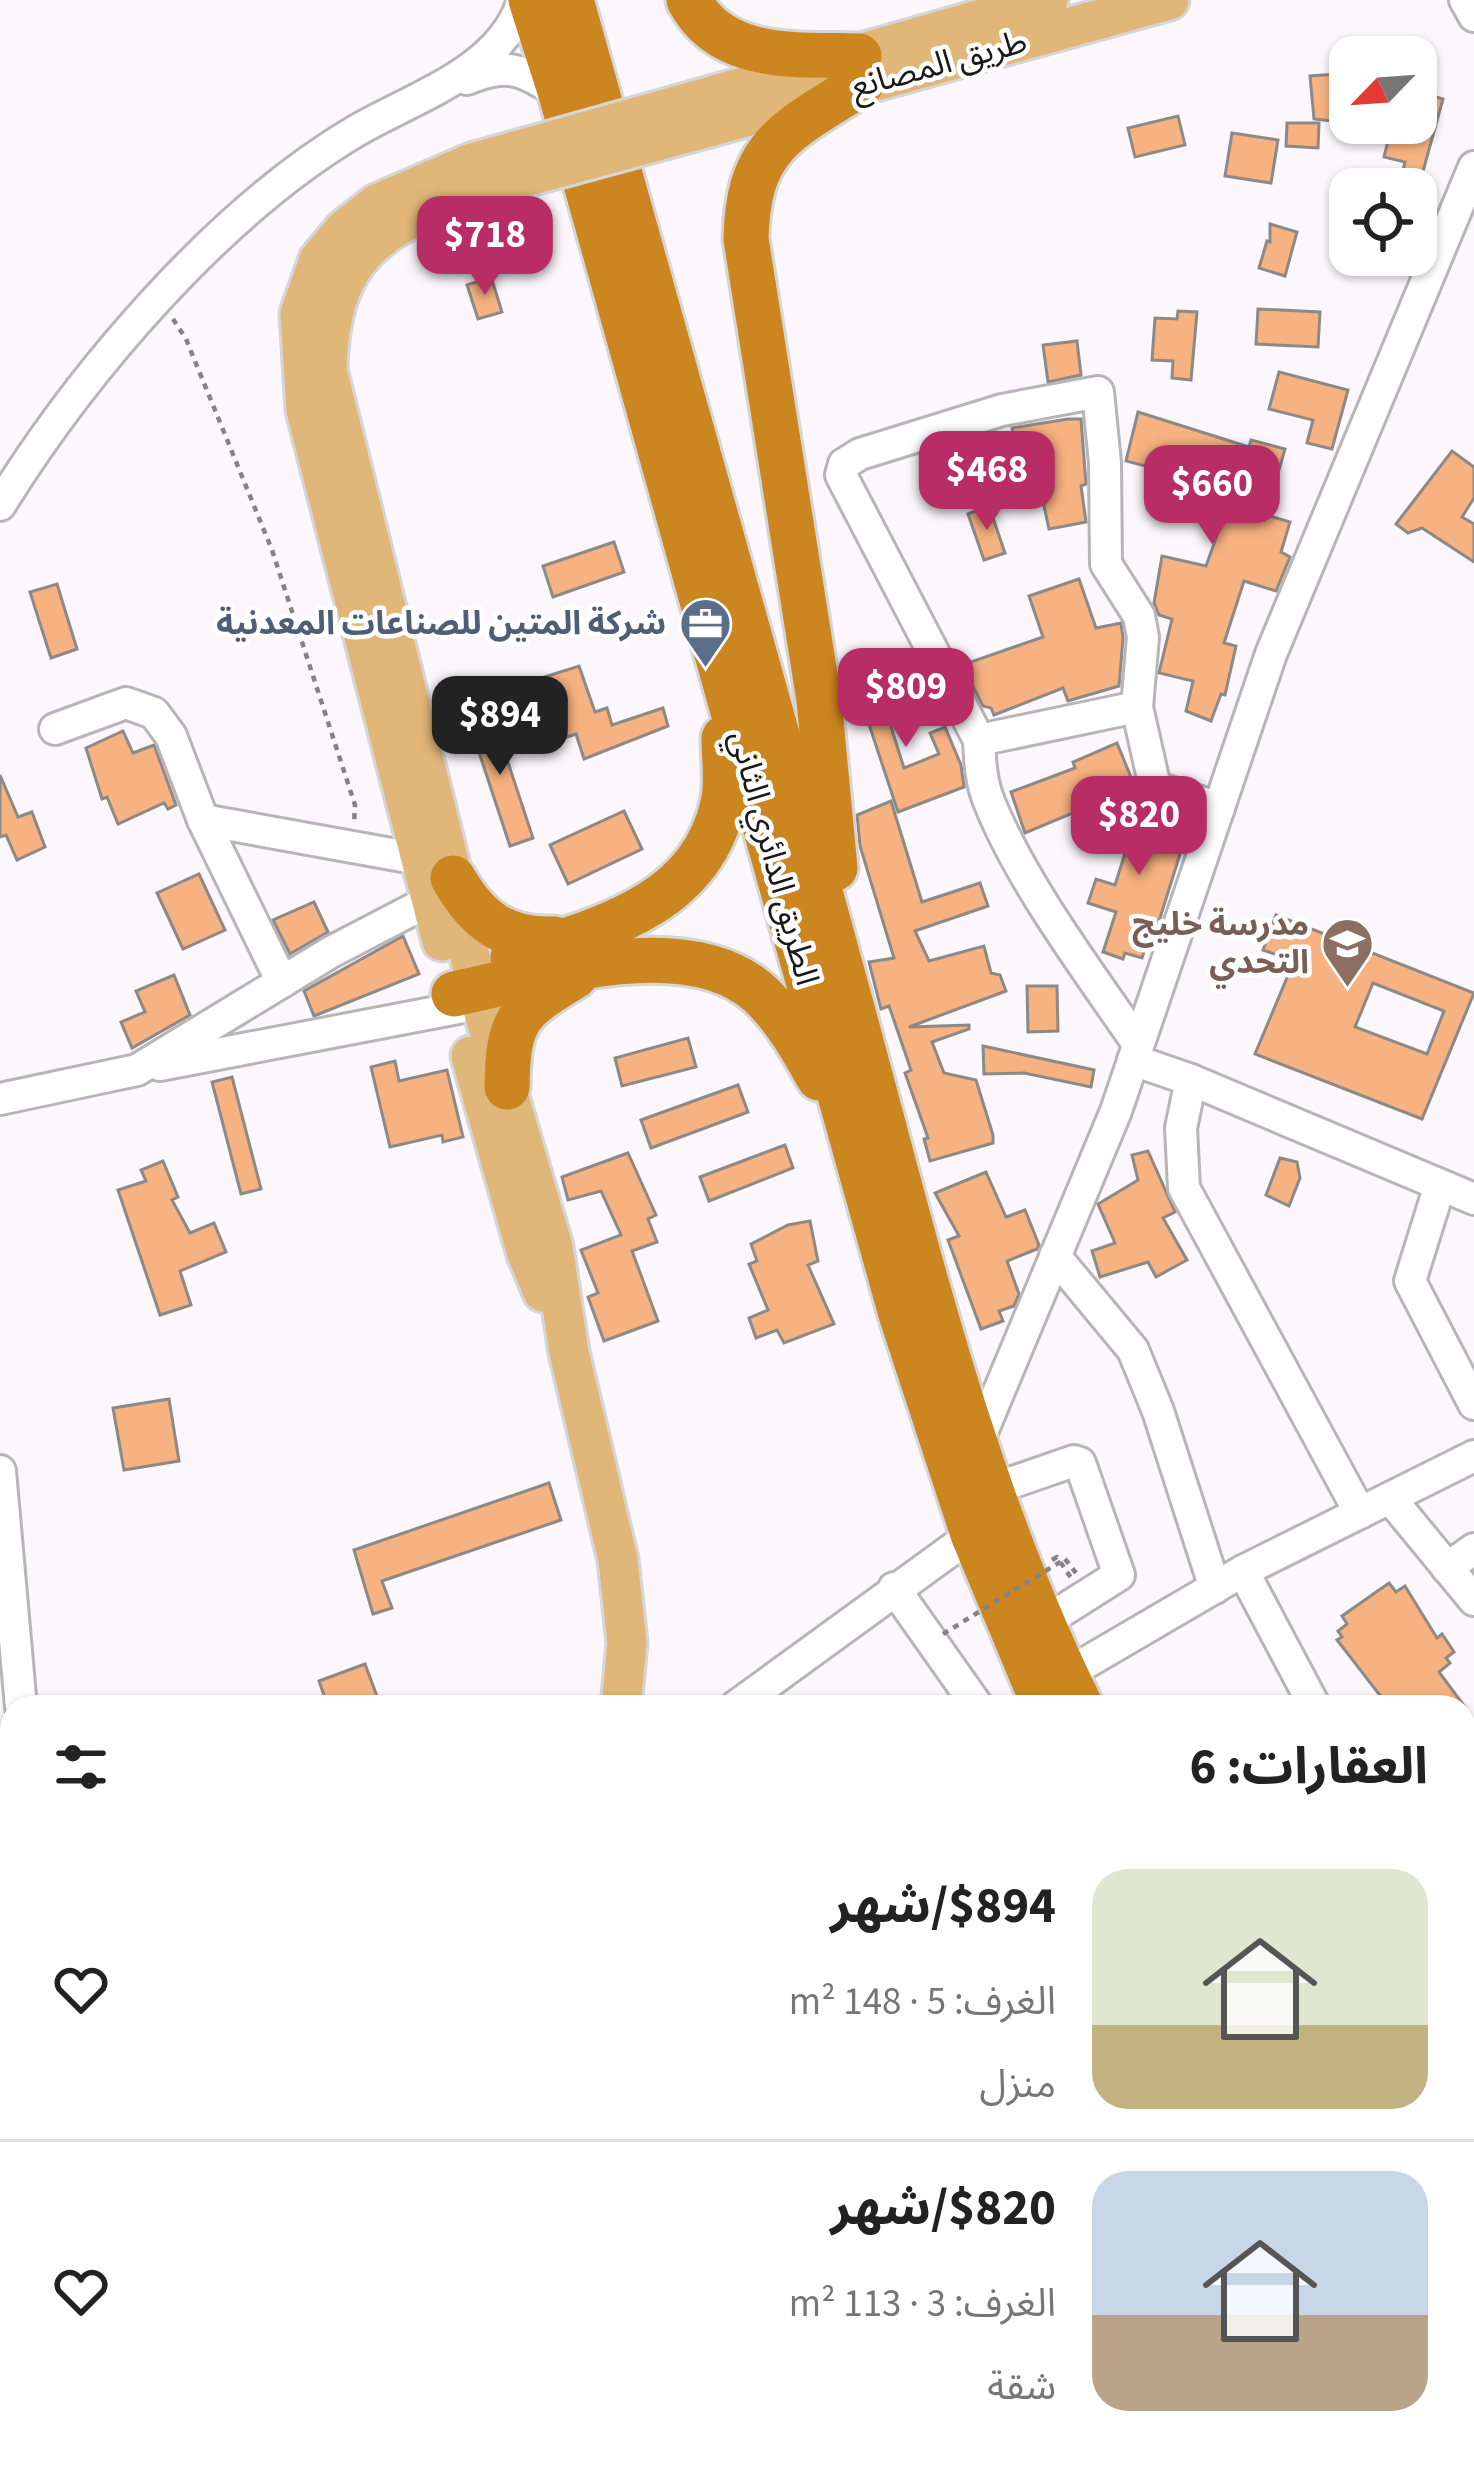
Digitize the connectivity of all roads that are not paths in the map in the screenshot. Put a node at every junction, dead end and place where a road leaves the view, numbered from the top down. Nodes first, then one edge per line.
1 (527, 0) edge
2 (571, 0) edge
3 (689, 0) edge
4 (1048, 0) edge
5 (1169, 0) edge
6 (1465, 0) edge
7 (1474, 16) edge
8 (860, 70) junction
9 (428, 94) junction
10 (561, 94) junction
11 (1474, 167) edge
12 (0, 505) edge
13 (722, 669) junction
14 (1137, 707) junction
15 (55, 729) dead end
16 (979, 740) junction
17 (1219, 808) junction
18 (203, 820) junction
19 (435, 879) junction
20 (582, 953) junction
21 (282, 982) junction
22 (462, 986) junction
23 (849, 997) junction
24 (1136, 1052) junction
25 (136, 1070) junction
26 (1191, 1080) junction
27 (507, 1087) junction
28 (0, 1099) edge
29 (860, 1168) junction
30 (1440, 1185) junction
31 (1474, 1198) edge
32 (1055, 1256) junction
33 (569, 1352) junction
34 (1474, 1404) edge
35 (977, 1444) junction
36 (1474, 1456) edge
37 (0, 1471) edge
38 (993, 1489) junction
39 (1390, 1498) junction
40 (1360, 1513) junction
41 (974, 1534) junction
42 (1474, 1549) edge
43 (1447, 1568) junction
44 (1243, 1571) junction
45 (893, 1588) junction
46 (1215, 1588) junction
47 (1474, 1600) edge
48 (1043, 1623) junction
49 (20, 1695) edge
50 (633, 1695) edge
51 (751, 1695) edge
52 (969, 1695) edge
53 (1063, 1695) edge
54 (1064, 1695) edge
55 (1065, 1695) edge
56 (1309, 1695) edge

1 - 9 street
1 - 10 highway, الطريق الدائري الثاني
2 - 23 highway, الطريق الدائري الثاني
3 - 8 highway
4 - 8 main road, طريق المصانع
5 - 8 main road, طريق المصانع
6 - 7 street
8 - 19 main road, طريق المصانع, bridge
8 - 23 highway
9 - 10 street
9 - 12 street
10 - 13 highway, الطريق الدائري الثاني
11 - 17 street
13 - 20 highway
13 - 29 highway, الطريق الدائري الثاني
14 - 16 street
14 - 16 street
14 - 17 street
15 - 18 street
16 - 24 street
17 - 24 street
18 - 19 street
18 - 21 street
19 - 20 highway
19 - 21 street
19 - 22 main road, طريق المصانع
20 - 22 highway
20 - 27 highway
20 - 29 highway
21 - 25 street
22 - 25 street
22 - 27 main road
22 - 33 main road
23 - 35 highway, الطريق الدائري الثاني
24 - 26 street
24 - 32 street
25 - 28 street
26 - 30 street
26 - 40 street
27 - 33 main road
29 - 41 highway, الطريق الدائري الثاني
30 - 31 street
30 - 34 street
32 - 35 street
32 - 46 street
33 - 50 main road
35 - 38 highway, الطريق الدائري الثاني
36 - 39 street
37 - 49 street
38 - 48 highway, الطريق الدائري الثاني
38 - 48 street
39 - 40 street
39 - 43 street
40 - 44 street
41 - 45 street
41 - 53 highway, الطريق الدائري الثاني
42 - 43 street
43 - 47 street
44 - 46 street
44 - 56 street
45 - 51 street
45 - 52 street
46 - 55 street
48 - 54 highway, الطريق الدائري الثاني

